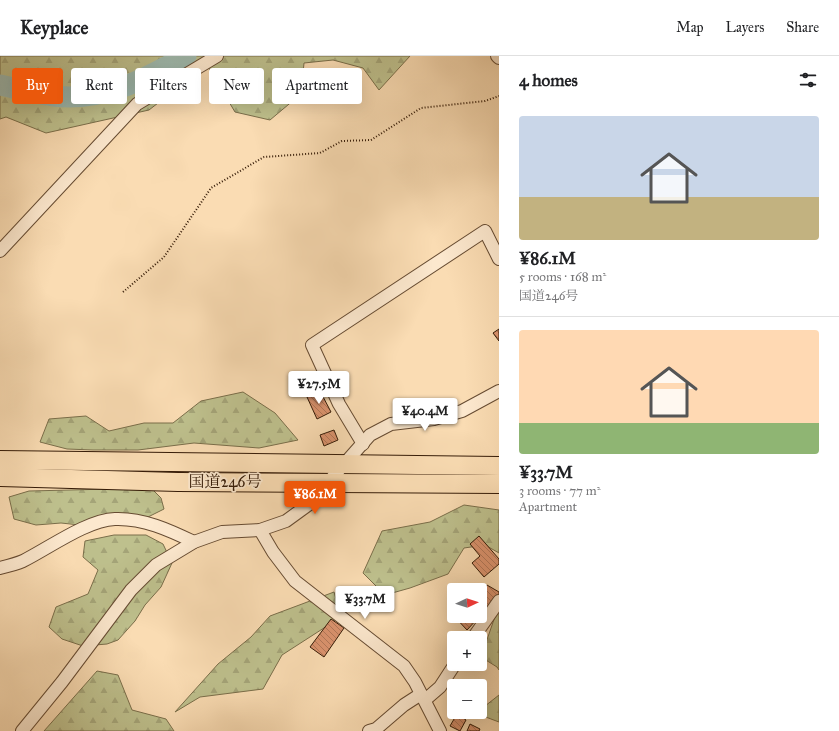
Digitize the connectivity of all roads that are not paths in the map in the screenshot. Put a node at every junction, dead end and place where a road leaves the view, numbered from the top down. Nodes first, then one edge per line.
1 (217, 56) edge
2 (497, 56) edge
3 (499, 58) edge
4 (0, 251) edge
5 (499, 259) edge
6 (499, 391) edge
7 (363, 444) junction
8 (0, 460) edge
9 (344, 464) junction
10 (499, 466) edge
11 (0, 477) edge
12 (329, 481) junction
13 (499, 484) edge
14 (260, 530) junction
15 (194, 542) junction
16 (0, 568) edge
17 (499, 600) edge
18 (478, 631) edge
19 (451, 671) edge
20 (423, 697) junction
21 (22, 731) edge
22 (369, 731) edge
23 (440, 731) edge

1 - 4 street
2 - 3 street
5 - 7 street
6 - 7 street
7 - 9 street
8 - 9 highway, 国道246号
9 - 10 highway, 国道246号
9 - 12 street
11 - 12 highway, 国道246号
12 - 13 highway, 国道246号
12 - 14 street
14 - 15 street
14 - 20 street
15 - 16 street
15 - 21 street
17 - 18 street
19 - 20 street
20 - 22 street
20 - 23 street

